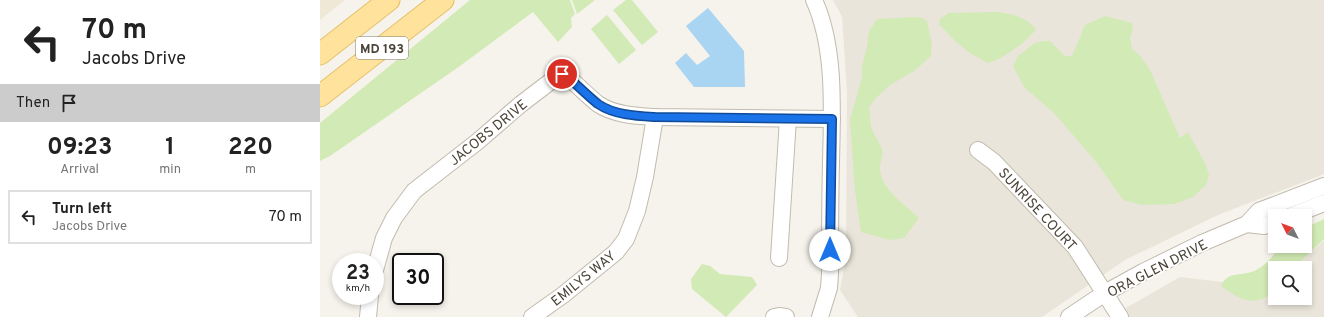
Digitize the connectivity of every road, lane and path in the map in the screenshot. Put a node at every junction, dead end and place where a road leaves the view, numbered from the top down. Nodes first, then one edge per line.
1 (389, 0) edge
2 (443, 0) edge
3 (814, 0) edge
4 (320, 54) edge
5 (320, 96) edge
6 (655, 117) junction
7 (788, 119) junction
8 (832, 119) junction
9 (978, 150) dead end
10 (1324, 186) edge
11 (1324, 203) edge
12 (1309, 209) edge
13 (1248, 224) junction
14 (1268, 225) edge
15 (380, 253) edge
16 (779, 258) dead end
17 (1105, 293) junction
18 (369, 305) edge
19 (368, 317) edge
20 (532, 317) edge
21 (774, 317) edge
22 (786, 317) edge
23 (820, 317) edge
24 (1069, 317) edge
25 (1120, 317) edge

1 - 4 main road, MD 193
2 - 5 main road, MD 193
3 - 8 street
6 - 7 street, JACOBS DRIVE
6 - 15 street, JACOBS DRIVE
6 - 20 street, EMILYS WAY
7 - 8 street, JACOBS DRIVE
7 - 16 street
8 - 23 street
9 - 17 street, SUNRISE COURT
10 - 13 street, ORA GLEN DRIVE
11 - 12 street
13 - 14 street, ORA GLEN DRIVE
13 - 17 street, ORA GLEN DRIVE
17 - 24 street, ORA GLEN DRIVE
17 - 25 street, SUNRISE COURT
18 - 19 street
21 - 22 street

